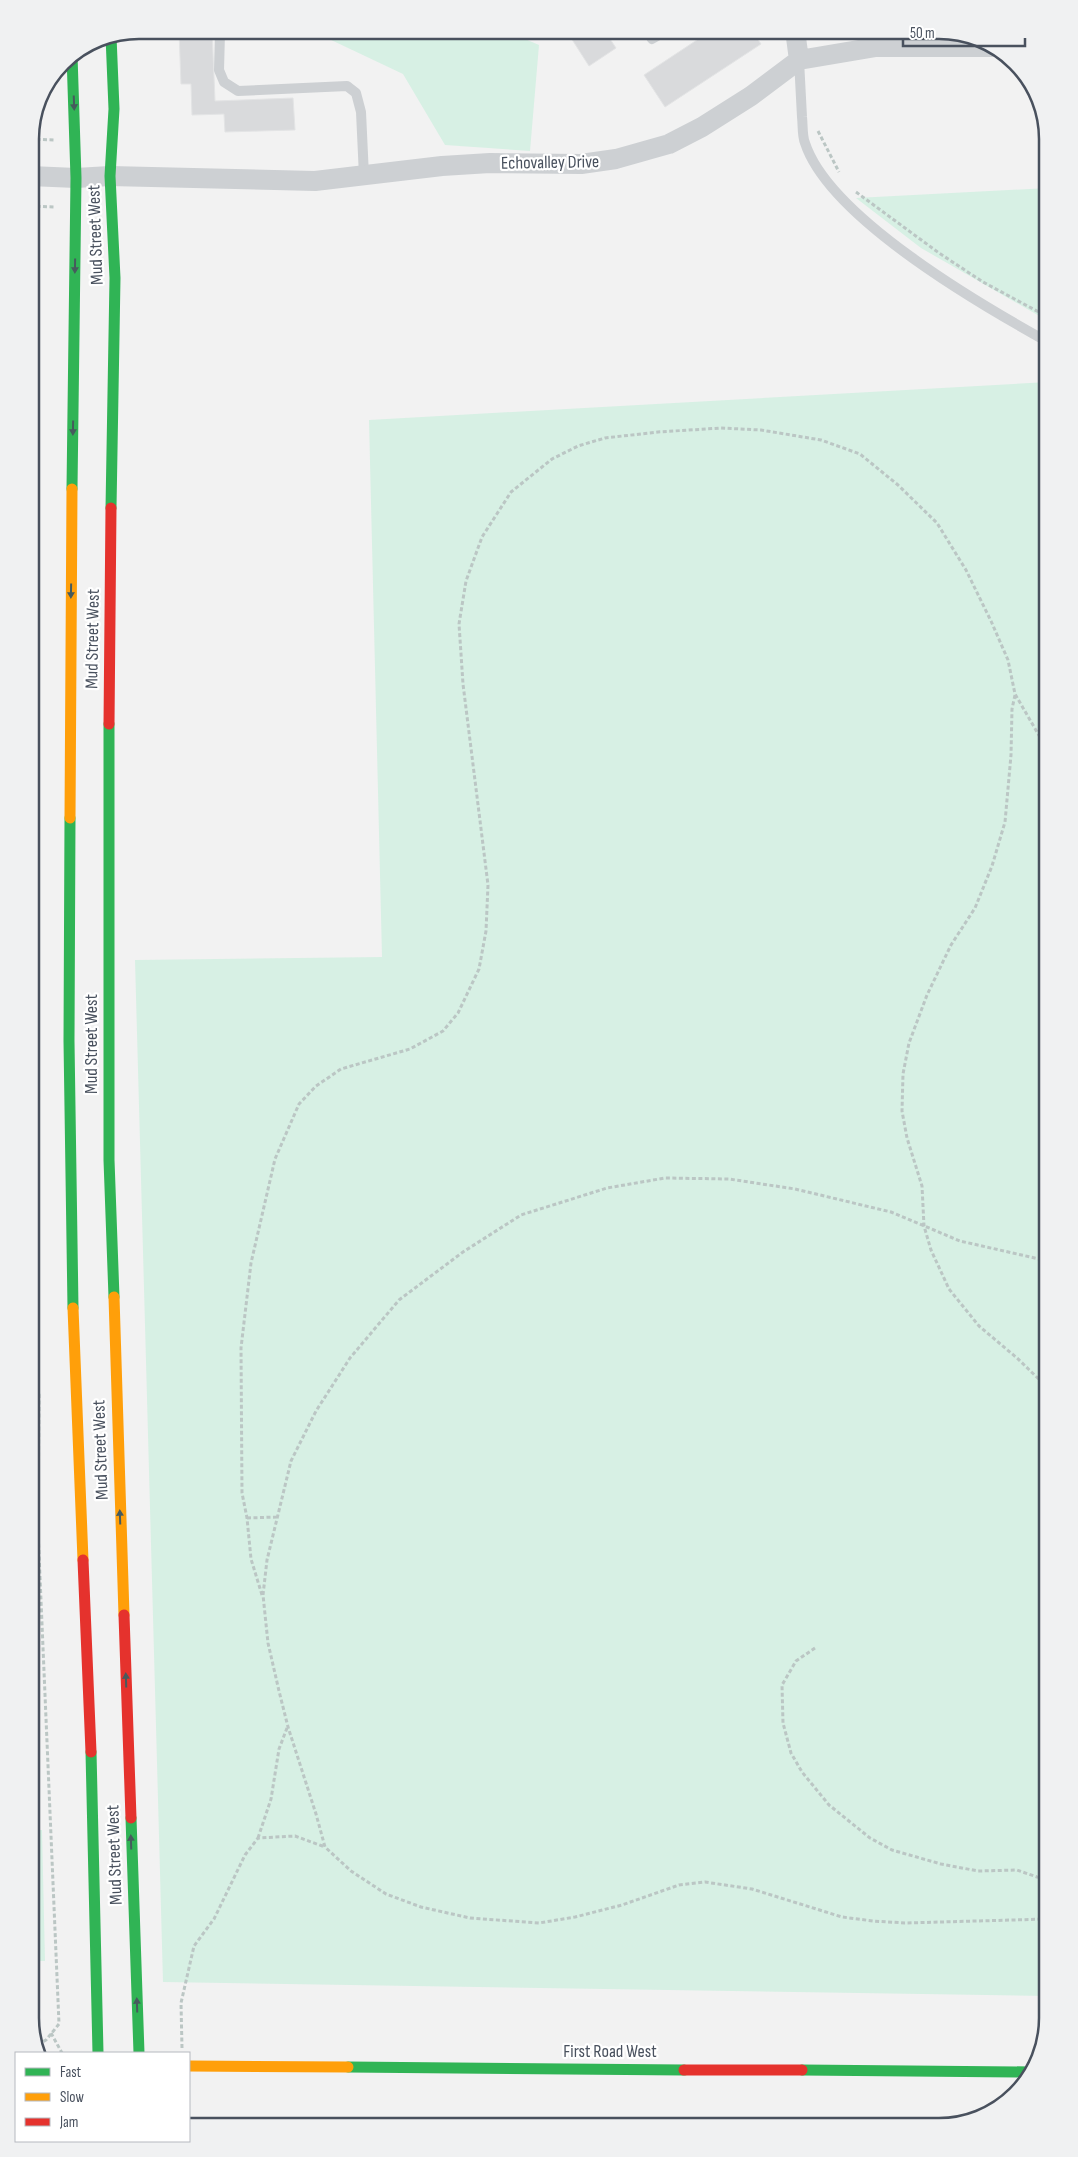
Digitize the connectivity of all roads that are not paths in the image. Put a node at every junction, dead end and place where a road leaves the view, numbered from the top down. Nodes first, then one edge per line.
1 (220, 39) edge
2 (796, 39) edge
3 (111, 43) edge
4 (979, 47) edge
5 (799, 60) junction
6 (72, 64) edge
7 (39, 176) edge
8 (110, 176) junction
9 (364, 176) junction
10 (76, 178) junction
11 (1039, 337) edge
12 (98, 2052) edge
13 (138, 2052) edge
14 (190, 2066) edge
15 (1023, 2072) edge

1 - 9 lane
2 - 5 street
3 - 8 main road, Mud Street West
4 - 5 street, Echovalley Drive
5 - 9 street, Echovalley Drive
5 - 11 lane
6 -> 10 main road, Mud Street West
7 - 10 street, Echovalley Drive
8 - 9 street, Echovalley Drive
8 - 10 street, Echovalley Drive
13 -> 8 main road, Mud Street West
10 -> 12 main road, Mud Street West
14 - 15 main road, First Road West

